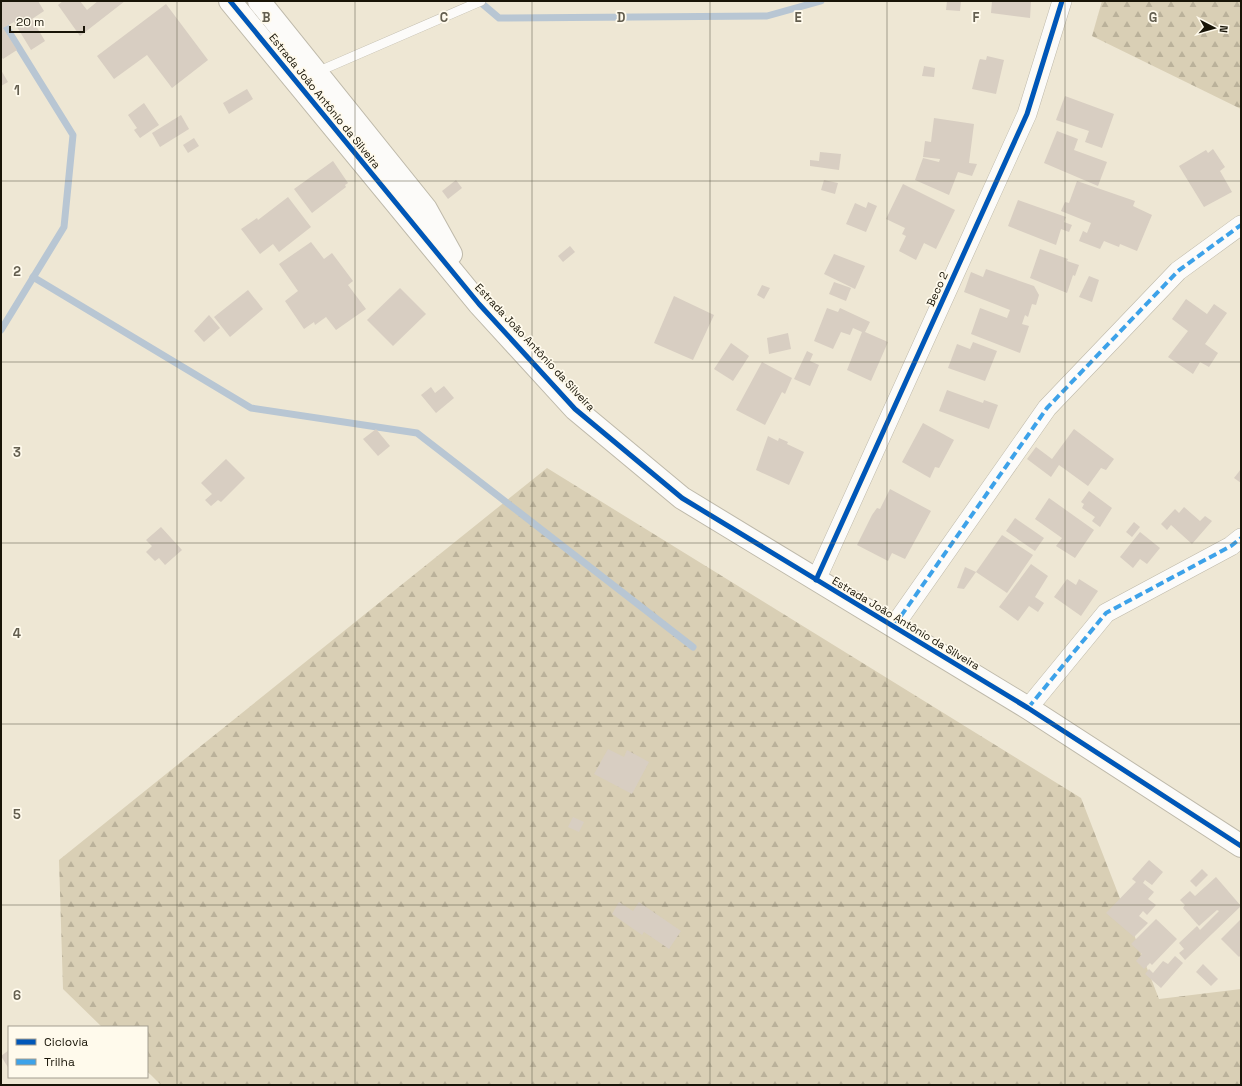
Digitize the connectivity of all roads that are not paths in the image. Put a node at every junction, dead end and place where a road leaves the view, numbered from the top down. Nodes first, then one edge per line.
1 (230, 1) edge
2 (259, 1) edge
3 (481, 1) edge
4 (1062, 1) edge
5 (316, 72) junction
6 (1241, 225) edge
7 (479, 304) junction
8 (1241, 538) edge
9 (816, 580) junction
10 (894, 626) junction
11 (1028, 708) junction
12 (1241, 846) edge

1 - 7 main road, Estrada João Antônio da Silveira
2 - 5 main road, Estrada João Antônio da Silveira
3 - 5 lane
4 - 9 street, Beco 2
5 - 7 main road, Estrada João Antônio da Silveira
6 - 10 street
7 - 9 main road, Estrada João Antônio da Silveira
8 - 11 street
9 - 10 main road, Estrada João Antônio da Silveira
10 - 11 main road, Estrada João Antônio da Silveira
11 - 12 main road, Estrada João Antônio da Silveira

